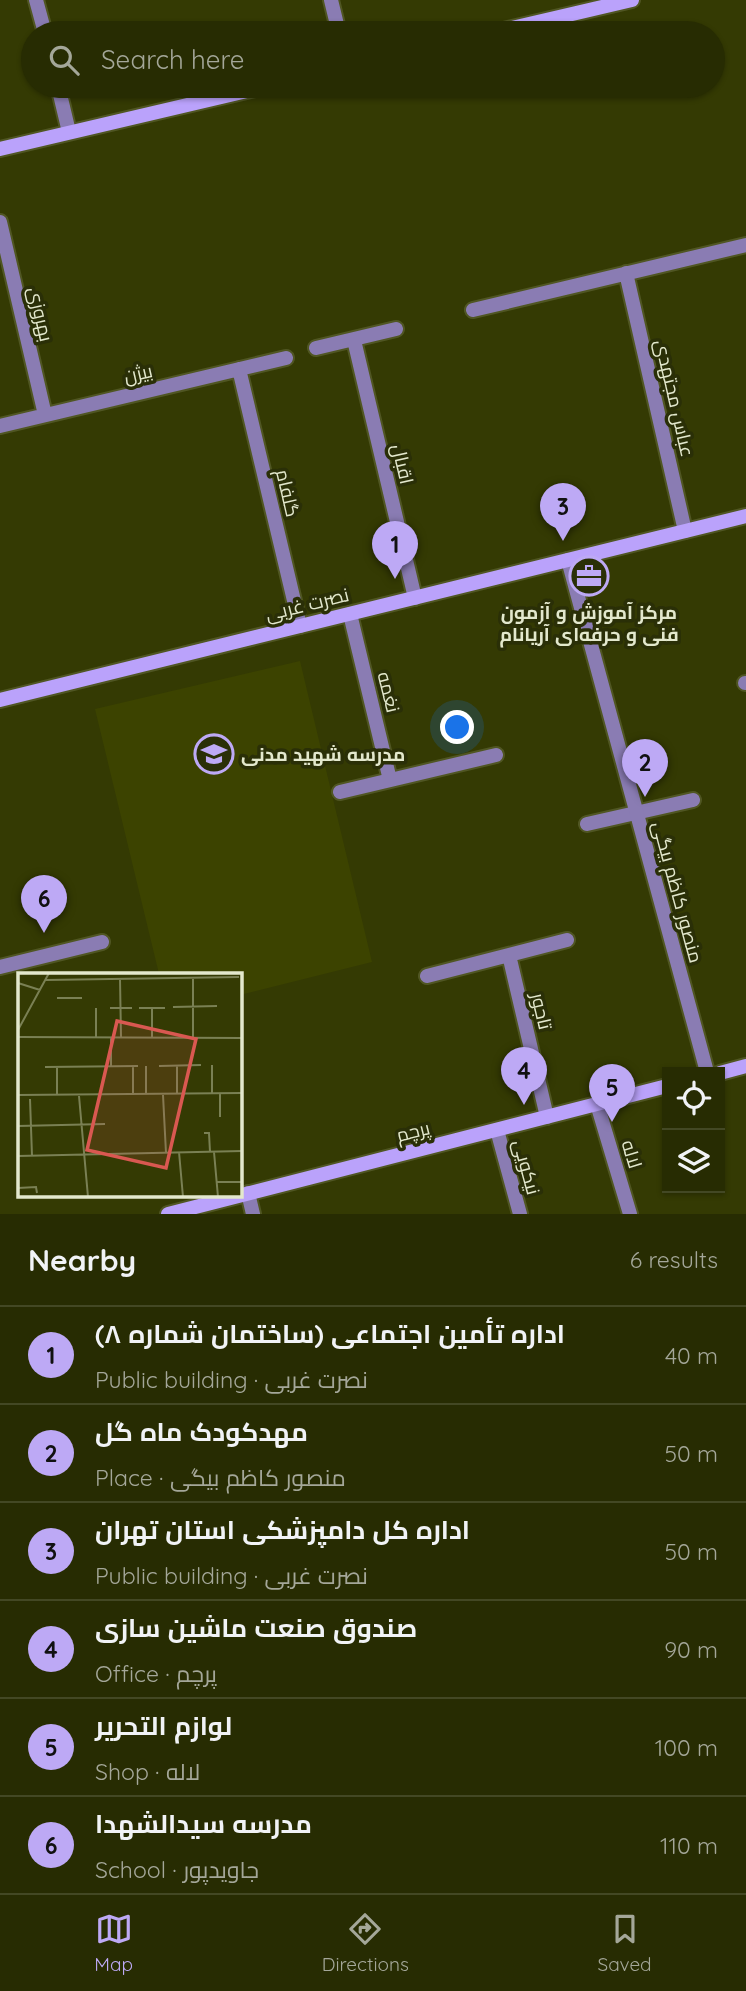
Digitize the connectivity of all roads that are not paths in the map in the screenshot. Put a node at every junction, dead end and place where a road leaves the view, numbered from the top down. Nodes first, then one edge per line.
1 (36, 0) edge
2 (331, 0) edge
3 (632, 0) edge
4 (42, 21) edge
5 (336, 21) edge
6 (542, 21) edge
7 (61, 98) edge
8 (216, 98) edge
9 (69, 132) junction
10 (0, 149) edge
11 (0, 222) edge
12 (746, 245) edge
13 (626, 273) junction
14 (473, 310) dead end
15 (396, 329) dead end
16 (354, 340) junction
17 (316, 348) dead end
18 (286, 358) dead end
19 (239, 369) junction
20 (45, 415) junction
21 (0, 425) edge
22 (746, 516) edge
23 (685, 531) junction
24 (568, 560) junction
25 (415, 598) junction
26 (349, 614) junction
27 (300, 626) junction
28 (0, 700) edge
29 (495, 755) dead end
30 (390, 780) junction
31 (340, 792) dead end
32 (693, 800) dead end
33 (637, 813) junction
34 (587, 824) dead end
35 (566, 940) dead end
36 (102, 942) dead end
37 (509, 955) junction
38 (0, 967) edge
39 (428, 976) dead end
40 (746, 1066) edge
41 (706, 1067) edge
42 (725, 1072) edge
43 (662, 1087) edge
44 (597, 1104) junction
45 (547, 1117) junction
46 (497, 1130) junction
47 (248, 1193) junction
48 (242, 1195) edge
49 (237, 1196) edge
50 (168, 1214) edge
51 (253, 1214) edge
52 (520, 1214) edge
53 (630, 1214) edge

1 - 4 street
2 - 5 street
3 - 6 street
7 - 9 street
8 - 9 street
9 - 10 street
11 - 20 street, بهروزی
12 - 13 street
13 - 14 street
13 - 23 street, عباس مجتهدی
15 - 16 street
16 - 17 street
16 - 25 street, اقبال
18 - 19 street, بیژن
19 - 20 street, بیژن
19 - 27 street, گلفام
20 - 21 street, بیژن
22 - 23 street, نصرت غربی
23 - 24 street, نصرت غربی
24 - 25 street, نصرت غربی
24 - 33 street, منصور کاظم بیگی
25 - 26 street, نصرت غربی
26 - 27 street, نصرت غربی
26 - 30 street, نغمه
27 - 28 street, نصرت غربی
29 - 30 street
30 - 31 street
32 - 33 street
33 - 34 street
33 - 41 street, منصور کاظم بیگی
35 - 37 street
36 - 38 street
37 - 39 street
37 - 45 street, تاجور
40 - 42 street
43 - 44 street, پرچم
44 - 45 street, پرچم
44 - 53 street, لاله
45 - 46 street, پرچم
46 - 47 street, پرچم
46 - 52 street, نیکویی
47 - 48 street, پرچم
47 - 51 street
49 - 50 street, پرچم

